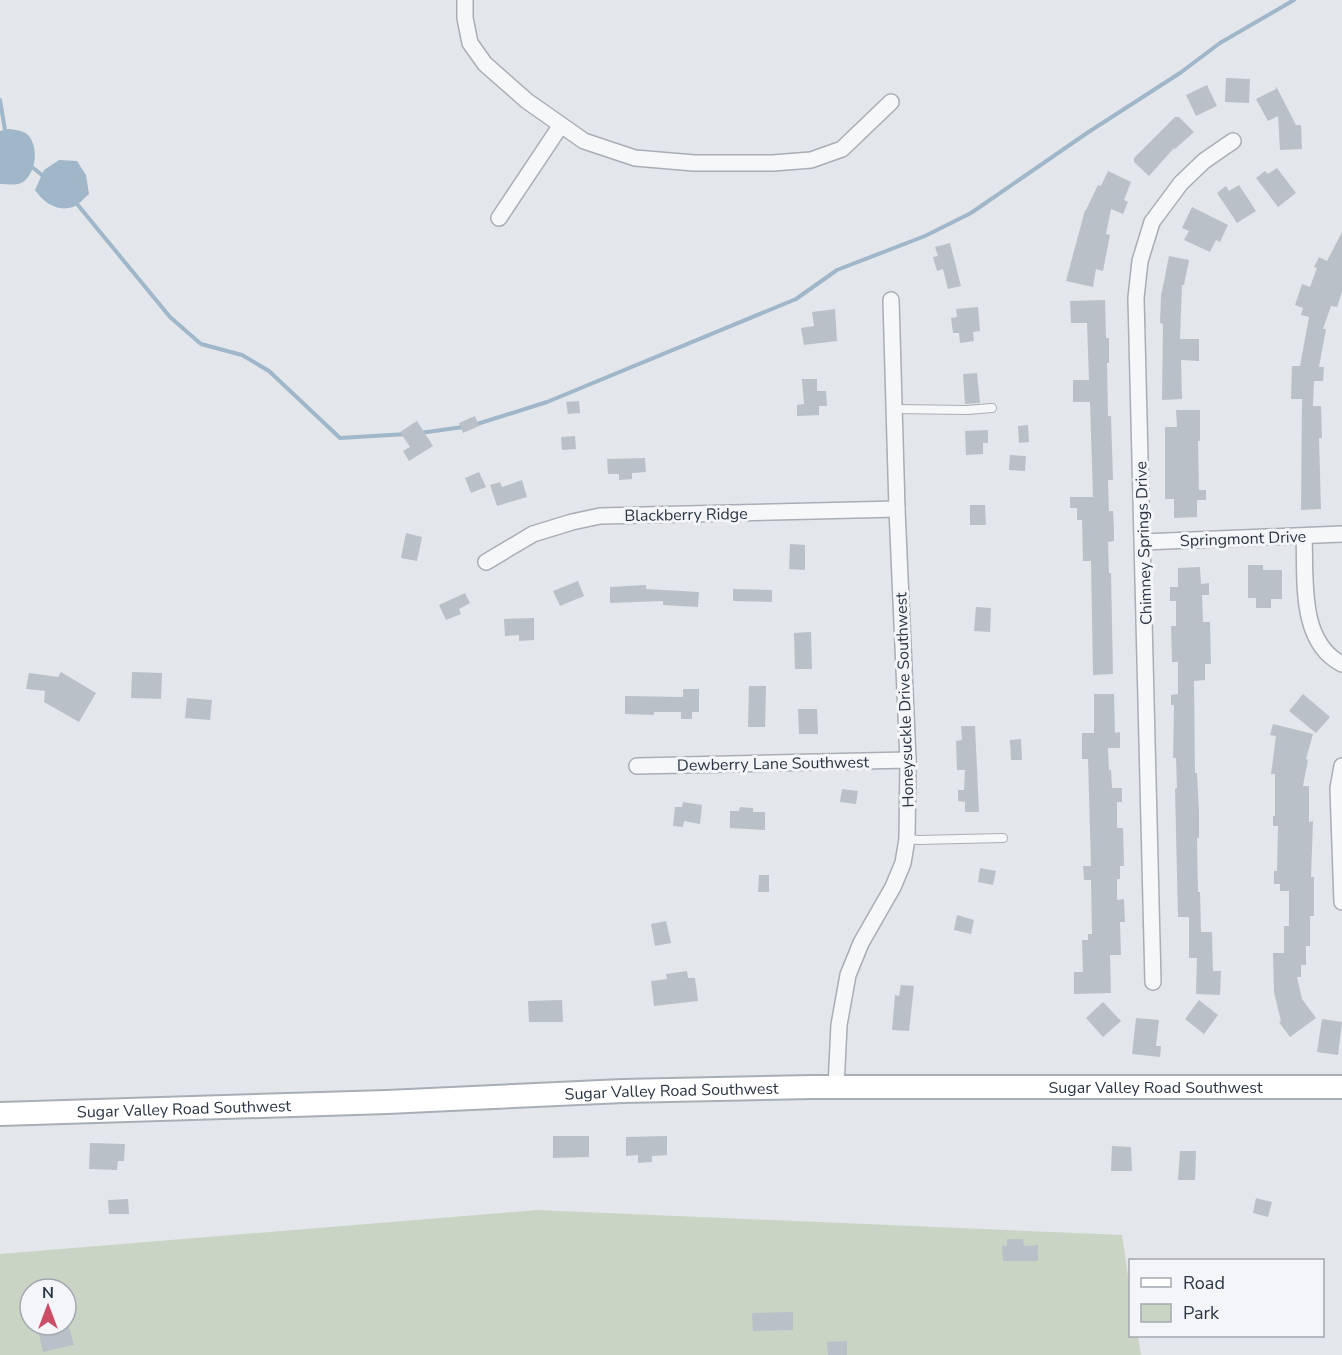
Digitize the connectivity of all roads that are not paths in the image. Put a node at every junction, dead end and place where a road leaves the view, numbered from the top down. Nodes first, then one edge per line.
1 (465, 0) edge
2 (891, 102) dead end
3 (561, 125) junction
4 (1233, 141) dead end
5 (499, 218) dead end
6 (891, 300) dead end
7 (992, 408) dead end
8 (894, 409) junction
9 (897, 509) junction
10 (1342, 534) edge
11 (1304, 536) junction
12 (1143, 542) junction
13 (486, 562) dead end
14 (1342, 664) edge
15 (908, 760) junction
16 (637, 766) dead end
17 (1342, 766) edge
18 (1003, 838) dead end
19 (907, 839) junction
20 (1342, 902) edge
21 (1153, 982) dead end
22 (836, 1087) junction
23 (1342, 1087) edge
24 (0, 1114) edge

1 - 3 street
2 - 3 street
3 - 5 street
4 - 12 street, Chimney Springs Drive
6 - 8 street, Honeysuckle Drive Southwest
7 - 8 lane
8 - 9 street, Honeysuckle Drive Southwest
9 - 13 street, Blackberry Ridge
9 - 15 street, Honeysuckle Drive Southwest
10 - 11 street, Springmont Drive
11 - 12 street, Springmont Drive
11 - 14 street
12 - 21 street, Chimney Springs Drive
15 - 16 street, Dewberry Lane Southwest
15 - 19 street, Honeysuckle Drive Southwest
17 - 20 street
18 - 19 lane
19 - 22 street, Honeysuckle Drive Southwest
22 - 23 street, Sugar Valley Road Southwest
22 - 24 street, Sugar Valley Road Southwest

